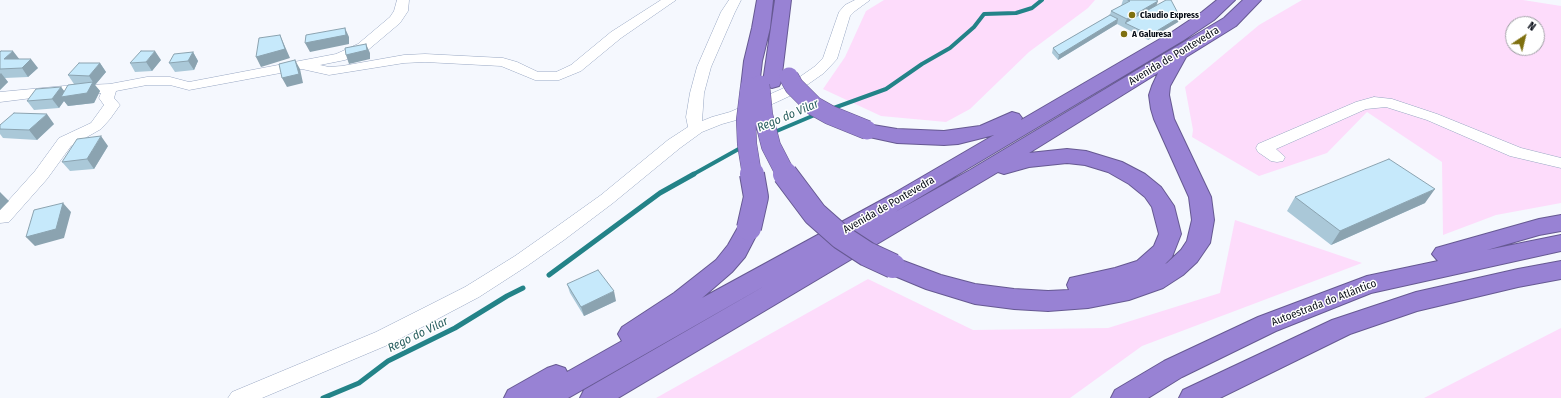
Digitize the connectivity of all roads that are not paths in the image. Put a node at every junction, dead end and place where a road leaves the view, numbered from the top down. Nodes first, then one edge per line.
1 (403, 0) edge
2 (670, 0) edge
3 (735, 0) edge
4 (765, 0) edge
5 (783, 0) edge
6 (864, 0) edge
7 (1227, 0) edge
8 (1253, 0) edge
9 (847, 4) edge
10 (1178, 54) junction
11 (301, 64) junction
12 (768, 83) junction
13 (110, 88) junction
14 (1081, 92) junction
15 (0, 97) edge
16 (697, 99) junction
17 (735, 116) junction
18 (697, 129) junction
19 (1277, 157) dead end
20 (1561, 163) edge
21 (978, 175) junction
22 (3, 218) dead end
23 (1561, 223) edge
24 (1561, 243) edge
25 (897, 261) junction
26 (1561, 270) edge
27 (1367, 284) junction
28 (239, 398) edge
29 (518, 398) edge
30 (544, 398) edge
31 (594, 398) edge
32 (1125, 398) edge
33 (1193, 398) edge

1 - 11 street
2 - 11 street
3 - 16 street
4 - 12 highway
5 - 12 highway
6 - 9 street
7 - 14 highway, Avenida de Pontevedra
8 - 10 highway, Avenida de Pontevedra
9 - 17 street
10 - 21 highway, Avenida de Pontevedra
10 - 25 highway
11 - 13 street
12 - 14 highway, bridge
12 - 25 highway, bridge
12 - 29 highway, bridge
13 - 15 street
13 - 22 street
14 - 30 highway, Avenida de Pontevedra
16 - 17 street
16 - 18 street
17 - 18 street
18 - 28 street
19 - 20 street
21 - 25 highway
21 - 31 highway, Avenida de Pontevedra
23 - 27 highway
24 - 27 highway, Autoestrada do Atlántico
26 - 33 highway
27 - 32 highway, Autoestrada do Atlántico

